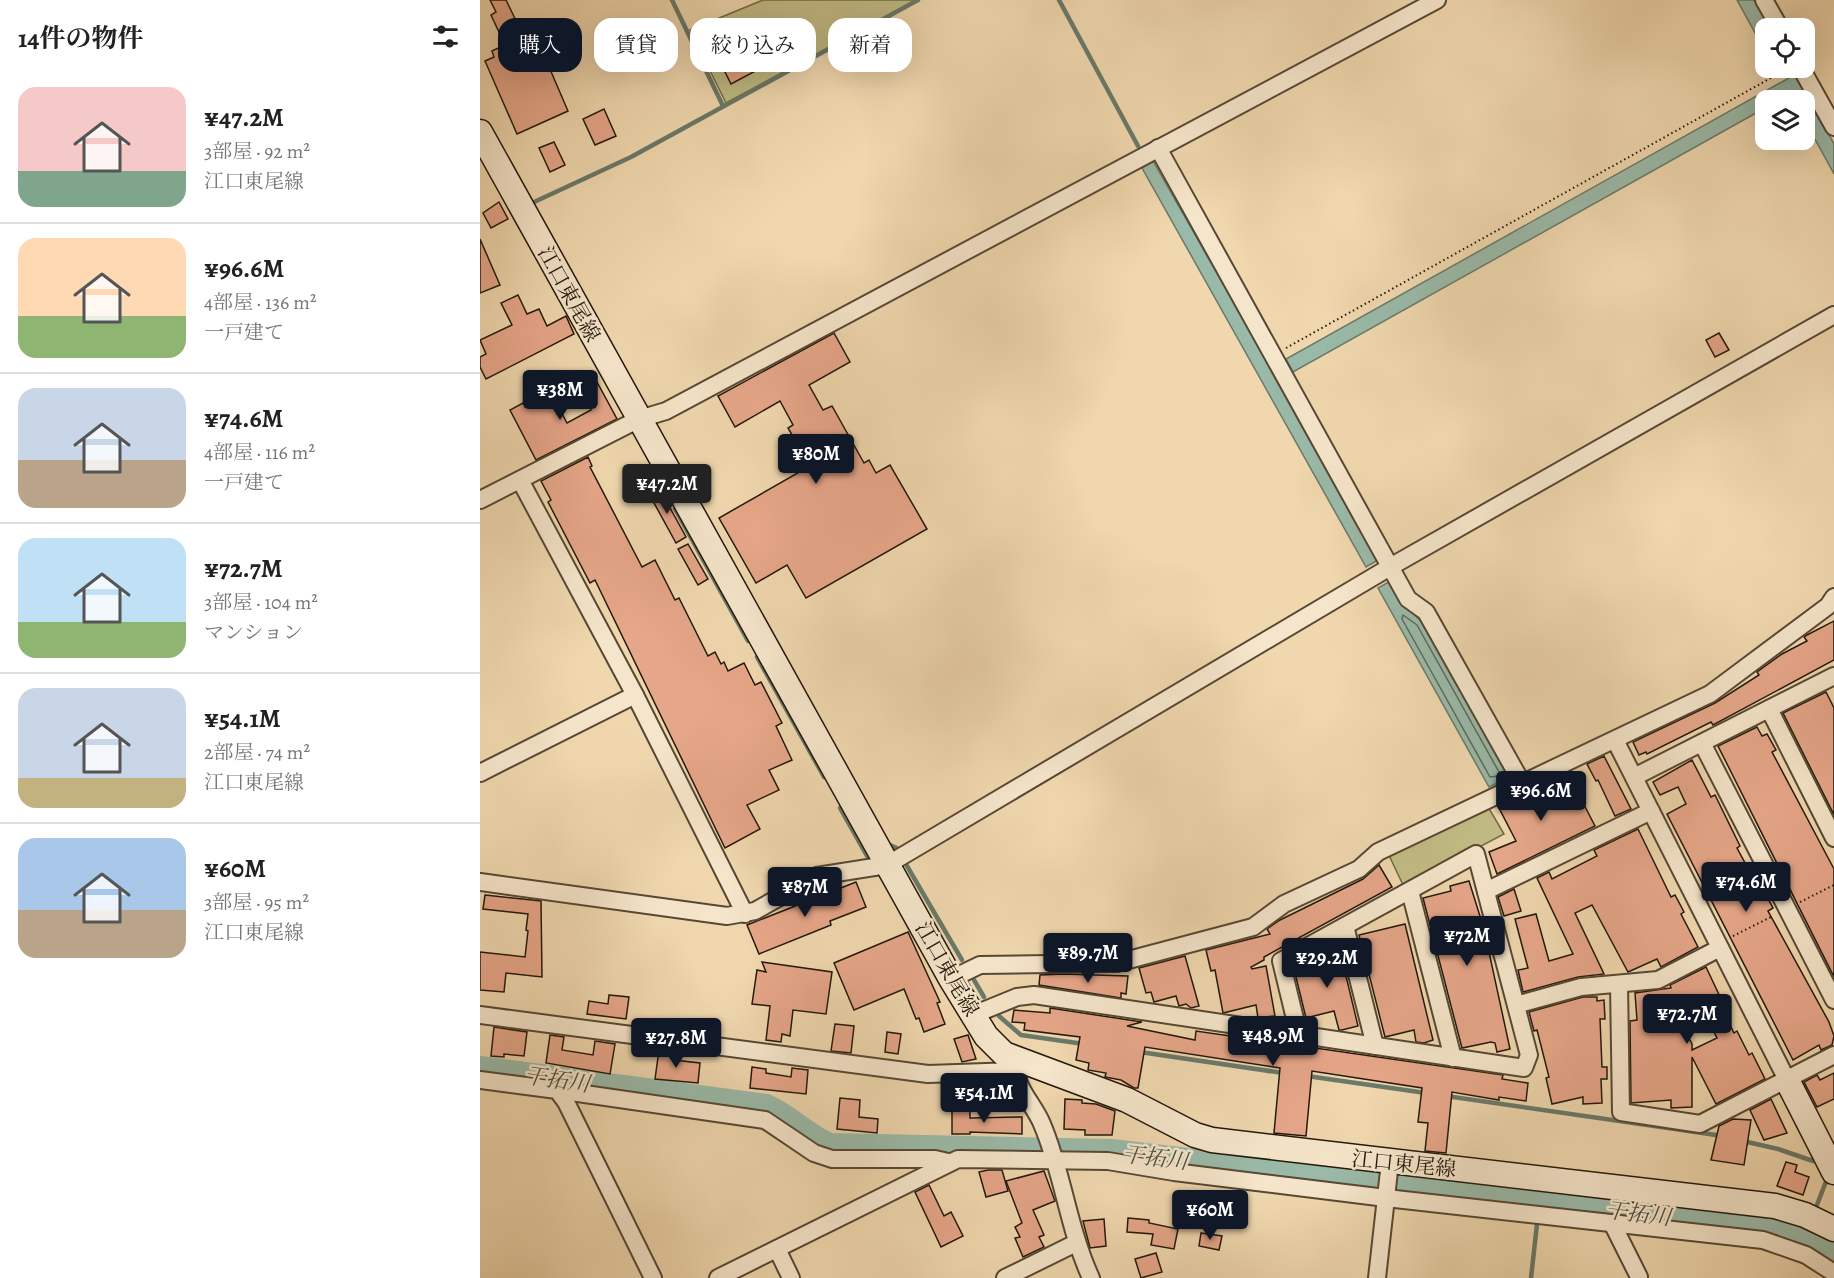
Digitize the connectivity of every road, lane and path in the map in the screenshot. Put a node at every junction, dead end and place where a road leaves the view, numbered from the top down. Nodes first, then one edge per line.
1 (1437, 0) edge
2 (1764, 0) edge
3 (1774, 18) edge
4 (1772, 78) edge
5 (1807, 78) edge
6 (1834, 126) edge
7 (480, 132) edge
8 (1158, 148) junction
9 (1834, 315) edge
10 (1274, 356) junction
11 (639, 419) junction
12 (520, 480) junction
13 (480, 500) edge
14 (1390, 567) junction
15 (1834, 597) edge
16 (1834, 676) edge
17 (635, 695) junction
18 (1769, 709) junction
19 (1615, 740) junction
20 (1702, 743) junction
21 (480, 773) edge
22 (1634, 777) junction
23 (1522, 783) junction
24 (1651, 811) junction
25 (1834, 838) edge
26 (887, 865) junction
27 (480, 882) edge
28 (1410, 891) junction
29 (1485, 891) junction
30 (745, 914) junction
31 (1345, 926) junction
32 (1720, 948) junction
33 (951, 979) junction
34 (1619, 984) junction
35 (1834, 1000) edge
36 (1516, 1005) junction
37 (480, 1015) edge
38 (973, 1015) junction
39 (1295, 1034) junction
40 (1375, 1046) junction
41 (1834, 1055) edge
42 (1453, 1058) junction
43 (1016, 1066) junction
44 (480, 1080) edge
45 (1787, 1080) junction
46 (557, 1090) junction
47 (1053, 1159) junction
48 (948, 1162) junction
49 (1389, 1169) junction
50 (1834, 1172) edge
51 (1386, 1196) junction
52 (1612, 1223) junction
53 (1834, 1229) edge
54 (1076, 1243) junction
55 (777, 1250) junction
56 (1834, 1273) edge
57 (653, 1278) edge
58 (718, 1278) edge
59 (791, 1278) edge
60 (1005, 1278) edge
61 (1091, 1278) edge
62 (1377, 1278) edge
63 (1637, 1278) edge

1 - 8 street
2 - 3 street
4 - 10 path
5 - 6 street
7 - 11 main road, 江口東尾線
8 - 10 street
8 - 11 street
9 - 14 street
10 - 14 street
11 - 12 street
11 - 26 main road, 江口東尾線
12 - 13 street
12 - 17 street
14 - 23 street
14 - 26 street
15 - 19 street
16 - 18 street
17 - 21 street
17 - 30 street
18 - 20 street
18 - 25 street
19 - 22 street
19 - 23 street
20 - 22 street
20 - 35 street
22 - 24 street
23 - 33 street
24 - 29 street
24 - 32 street
26 - 30 street
26 - 33 main road, 江口東尾線
27 - 30 street
28 - 29 street
28 - 31 street
28 - 42 street
29 - 36 street
31 - 39 street
31 - 40 street
32 - 34 street
32 - 45 street
33 - 38 main road, 江口東尾線
34 - 36 street
34 - 45 street
36 - 42 street
37 - 43 street
38 - 39 street
38 - 43 main road, 江口東尾線
39 - 40 street
40 - 42 street
41 - 45 street
43 - 47 street
43 - 49 main road, 江口東尾線
44 - 46 street
45 - 50 main road
46 - 48 street
46 - 57 street
47 - 48 street
47 - 51 street
47 - 54 street
48 - 55 street
49 - 51 street
49 - 53 main road, 江口東尾線
51 - 52 street
51 - 62 street
52 - 56 street
52 - 63 street
54 - 60 street
54 - 61 street
55 - 58 street
55 - 59 street

